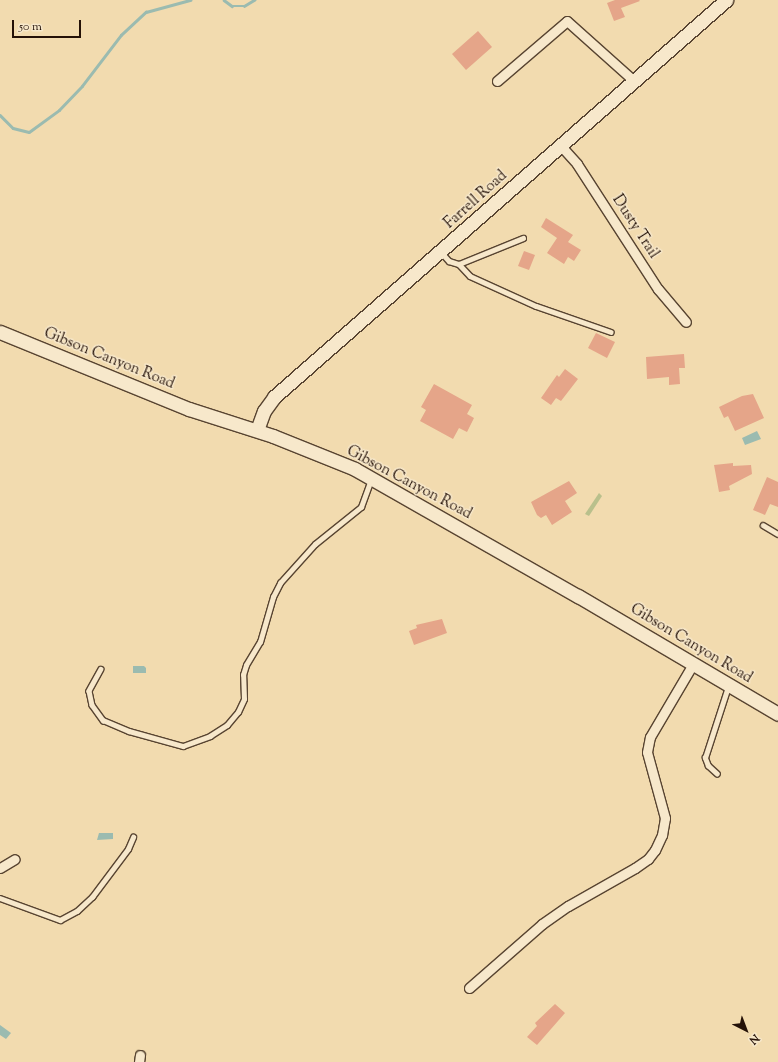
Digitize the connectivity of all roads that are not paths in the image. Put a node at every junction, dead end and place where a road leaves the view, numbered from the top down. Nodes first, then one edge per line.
1 (726, 0) edge
2 (497, 80) dead end
3 (634, 81) junction
4 (561, 146) junction
5 (523, 238) dead end
6 (441, 252) junction
7 (459, 264) junction
8 (686, 322) dead end
9 (0, 332) edge
10 (610, 332) dead end
11 (257, 430) junction
12 (371, 477) junction
13 (763, 525) dead end
14 (778, 534) edge
15 (693, 664) junction
16 (101, 669) dead end
17 (729, 685) junction
18 (778, 714) edge
19 (717, 774) dead end
20 (133, 837) dead end
21 (15, 859) dead end
22 (0, 868) edge
23 (0, 898) edge
24 (469, 988) dead end

1 - 3 main road, Farrell Road
2 - 3 street
3 - 4 main road, Farrell Road
4 - 6 main road, Farrell Road
4 - 8 street, Dusty Trail
5 - 7 lane
6 - 7 lane
6 - 11 main road, Farrell Road
7 - 10 lane
9 - 11 main road, Gibson Canyon Road
11 - 12 main road, Gibson Canyon Road
12 - 15 main road, Gibson Canyon Road
12 - 16 lane
13 - 14 lane
15 - 17 main road, Gibson Canyon Road
15 - 24 street
17 - 18 main road, Gibson Canyon Road
17 - 19 lane
20 - 23 lane
21 - 22 street

